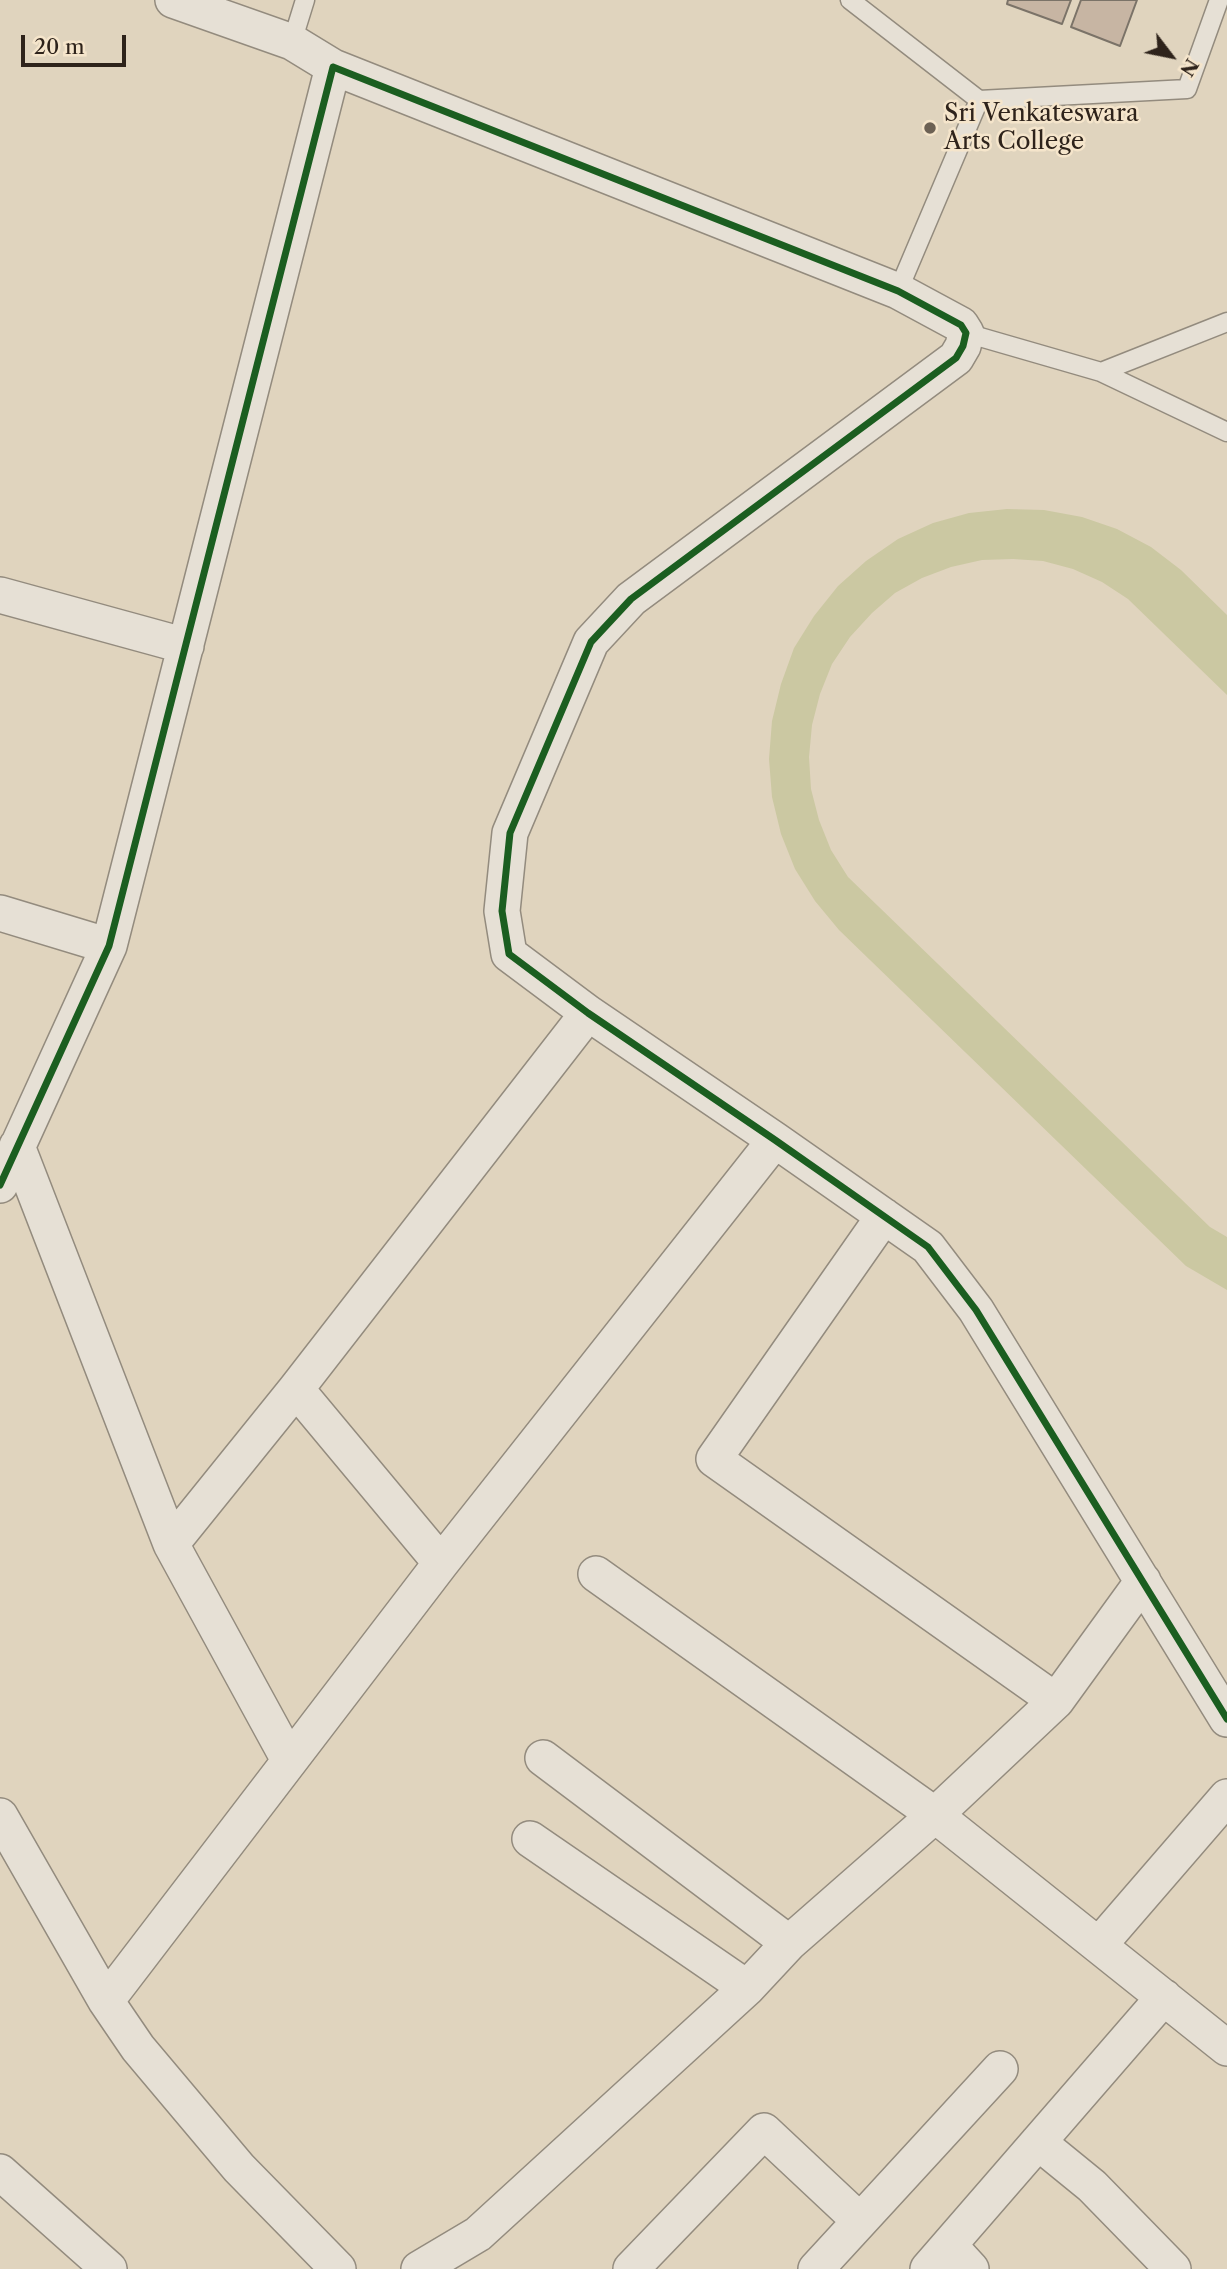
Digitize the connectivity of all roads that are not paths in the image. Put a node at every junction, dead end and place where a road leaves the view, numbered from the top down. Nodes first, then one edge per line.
1 (173, 0) edge
2 (305, 0) edge
3 (850, 0) edge
4 (1219, 0) edge
5 (292, 42) junction
6 (333, 67) junction
7 (979, 100) junction
8 (898, 291) junction
9 (1227, 322) edge
10 (966, 333) junction
11 (1101, 372) junction
12 (1227, 432) edge
13 (0, 594) edge
14 (186, 646) junction
15 (0, 913) edge
16 (109, 946) junction
17 (588, 1013) junction
18 (775, 1140) junction
19 (17, 1146) junction
20 (0, 1185) edge
21 (884, 1216) junction
22 (296, 1389) junction
23 (171, 1544) junction
24 (440, 1563) junction
25 (596, 1574) dead end
26 (1143, 1581) junction
27 (1056, 1701) junction
28 (1227, 1718) edge
29 (543, 1758) dead end
30 (289, 1760) junction
31 (1227, 1797) edge
32 (935, 1815) junction
33 (0, 1816) edge
34 (530, 1839) dead end
35 (789, 1942) junction
36 (1099, 1945) junction
37 (747, 1988) junction
38 (1164, 1997) junction
39 (106, 2001) junction
40 (1227, 2048) edge
41 (1000, 2069) dead end
42 (1038, 2142) junction
43 (0, 2172) edge
44 (860, 2221) junction
45 (949, 2261) edge
46 (109, 2269) edge
47 (338, 2269) edge
48 (419, 2269) edge
49 (631, 2269) edge
50 (816, 2269) edge
51 (1173, 2269) edge

1 - 5 street
2 - 5 lane
3 - 7 lane
4 - 7 lane
5 - 6 street
6 - 8 street
6 - 14 street
7 - 8 lane
8 - 10 street
9 - 11 lane
10 - 11 lane
10 - 17 street
11 - 12 lane
13 - 14 street
14 - 16 street
15 - 16 street
16 - 19 street
17 - 18 street
17 - 22 street
18 - 21 street
18 - 24 street
19 - 20 street
19 - 23 street
21 - 26 street
21 - 27 street
22 - 23 street
22 - 24 street
23 - 30 street
24 - 30 street
25 - 32 street
26 - 27 street
26 - 28 street
27 - 32 street
29 - 35 street
30 - 39 street
31 - 36 street
32 - 35 street
32 - 36 street
33 - 39 street
34 - 37 street
35 - 37 street
36 - 38 street
37 - 48 street
38 - 40 street
38 - 42 street
39 - 47 street
41 - 44 street
42 - 45 street
42 - 51 street
43 - 46 street
44 - 49 street
44 - 50 street

